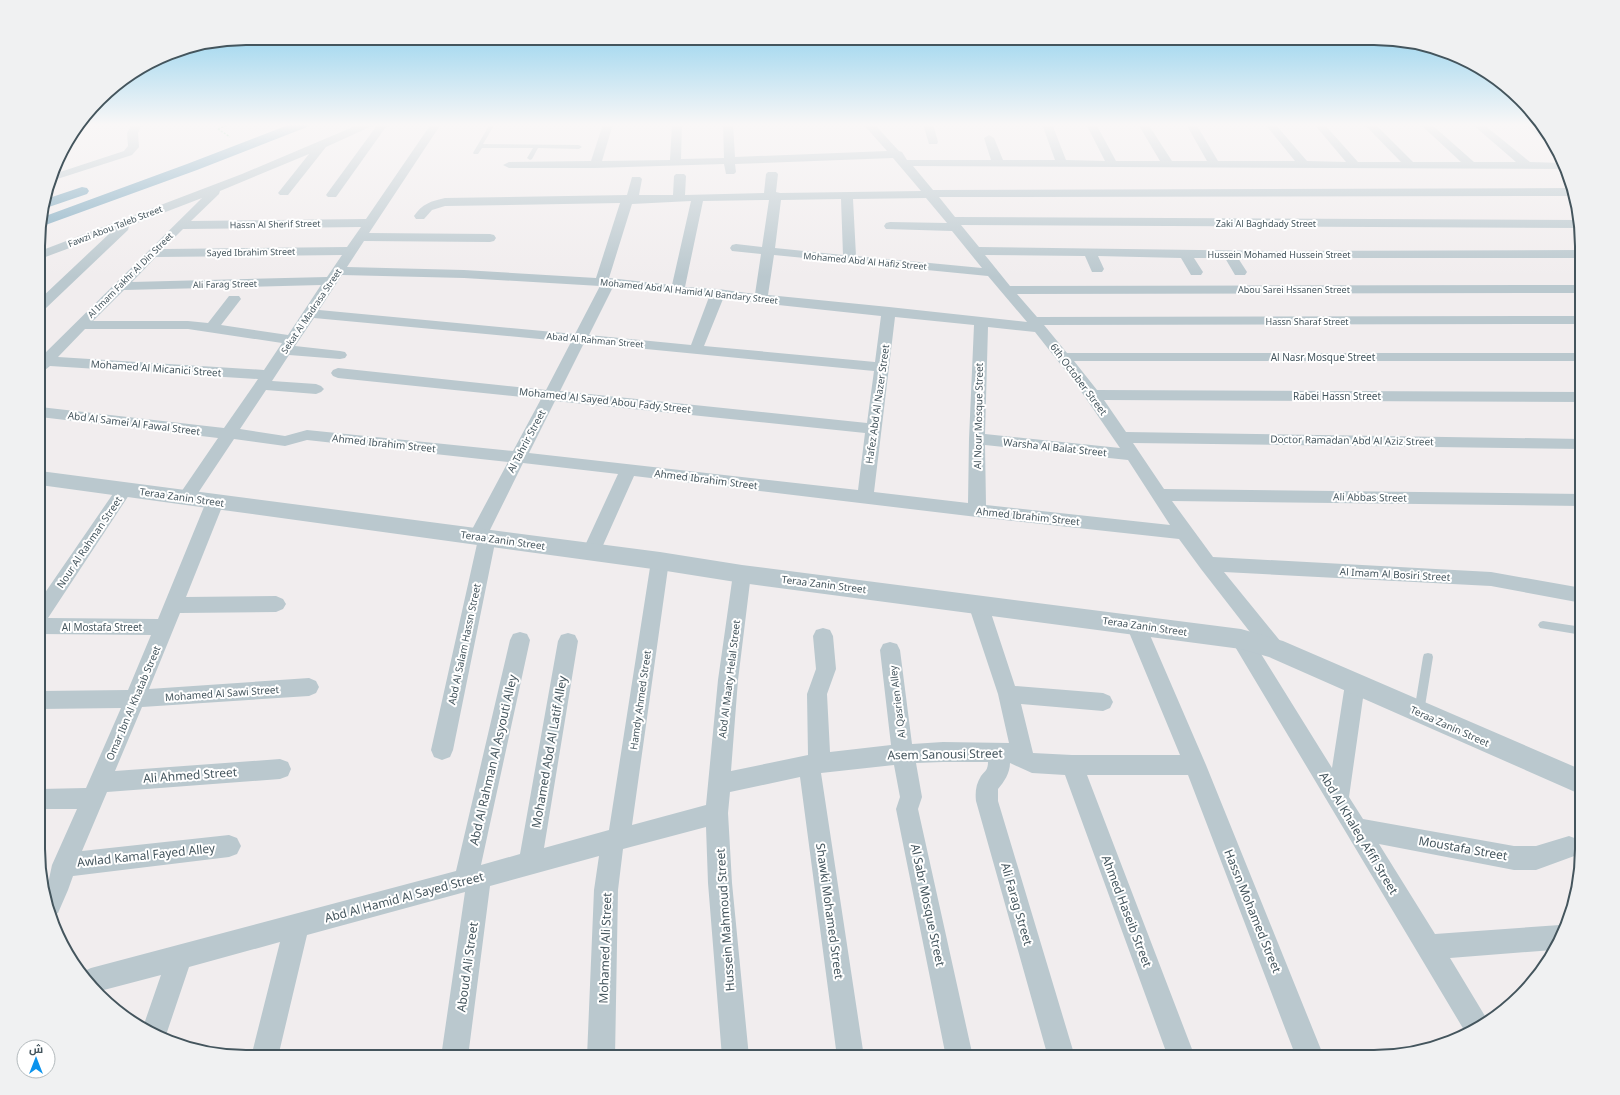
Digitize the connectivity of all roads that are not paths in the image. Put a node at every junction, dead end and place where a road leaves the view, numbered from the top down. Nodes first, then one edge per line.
1 (168, 175) edge
2 (249, 175) edge
3 (299, 175) edge
4 (346, 175) edge
5 (402, 175) edge
6 (772, 175) edge
7 (915, 175) edge
8 (680, 176) dead end
9 (636, 178) dead end
10 (96, 186) dead end
11 (222, 186) junction
12 (1567, 192) edge
13 (284, 194) dead end
14 (930, 194) junction
15 (332, 195) dead end
16 (773, 195) junction
17 (848, 195) junction
18 (698, 197) junction
19 (679, 198) junction
20 (629, 200) junction
21 (50, 203) edge
22 (420, 216) dead end
23 (47, 220) edge
24 (130, 221) junction
25 (370, 223) junction
26 (954, 224) junction
27 (1574, 224) edge
28 (180, 225) junction
29 (890, 226) dead end
30 (360, 237) junction
31 (490, 238) dead end
32 (736, 248) dead end
33 (351, 251) junction
34 (768, 251) junction
35 (976, 251) junction
36 (1089, 252) junction
37 (45, 253) edge
38 (152, 254) junction
39 (1185, 254) junction
40 (1229, 254) junction
41 (1575, 254) edge
42 (1332, 255) junction
43 (1371, 255) junction
44 (1432, 255) junction
45 (850, 260) junction
46 (1340, 266) dead end
47 (1442, 266) dead end
48 (1097, 269) dead end
49 (1382, 269) dead end
50 (1196, 272) dead end
51 (1240, 272) dead end
52 (993, 273) junction
53 (334, 276) junction
54 (605, 282) junction
55 (120, 286) junction
56 (1575, 289) edge
57 (678, 290) junction
58 (1007, 290) junction
59 (718, 293) junction
60 (761, 298) junction
61 (234, 300) dead end
62 (45, 301) edge
63 (889, 311) junction
64 (310, 313) junction
65 (1575, 320) edge
66 (981, 321) junction
67 (1036, 324) junction
68 (80, 326) junction
69 (212, 327) junction
70 (580, 338) junction
71 (288, 345) junction
72 (696, 349) junction
73 (340, 355) dead end
74 (1064, 357) junction
75 (1575, 357) edge
76 (45, 361) edge
77 (45, 364) edge
78 (881, 367) junction
79 (338, 372) dead end
80 (264, 380) junction
81 (316, 389) dead end
82 (551, 394) junction
83 (1092, 395) junction
84 (1575, 397) edge
85 (45, 413) edge
86 (873, 429) junction
87 (229, 434) junction
88 (1122, 437) junction
89 (977, 439) junction
90 (1575, 444) edge
91 (1133, 455) junction
92 (517, 456) junction
93 (628, 470) junction
94 (45, 479) edge
95 (125, 489) junction
96 (1159, 495) junction
97 (186, 498) junction
98 (865, 498) junction
99 (1575, 500) edge
100 (215, 502) junction
101 (977, 511) junction
102 (1185, 533) junction
103 (482, 537) junction
104 (591, 552) junction
105 (660, 561) junction
106 (1207, 564) junction
107 (742, 574) junction
108 (1575, 597) edge
109 (276, 604) dead end
110 (978, 604) junction
111 (174, 605) junction
112 (45, 608) edge
113 (1136, 625) junction
114 (1543, 625) dead end
115 (45, 626) edge
116 (165, 627) junction
117 (1575, 630) edge
118 (823, 636) dead end
119 (1241, 639) junction
120 (520, 640) dead end
121 (568, 641) dead end
122 (1274, 648) junction
123 (890, 650) dead end
124 (1428, 657) dead end
125 (1355, 684) junction
126 (309, 687) dead end
127 (1008, 694) junction
128 (135, 699) junction
129 (45, 700) edge
130 (1103, 702) dead end
131 (1420, 712) junction
132 (442, 750) dead end
133 (997, 753) junction
134 (903, 754) junction
135 (1024, 760) junction
136 (814, 764) junction
137 (1072, 764) junction
138 (1195, 765) junction
139 (280, 769) dead end
140 (1575, 780) edge
141 (719, 784) junction
142 (96, 790) junction
143 (45, 798) edge
144 (1338, 798) junction
145 (717, 813) junction
146 (1357, 829) junction
147 (616, 839) junction
148 (229, 846) dead end
149 (1569, 847) dead end
150 (530, 863) junction
151 (55, 876) edge
152 (472, 879) junction
153 (51, 896) edge
154 (297, 926) junction
155 (1554, 937) edge
156 (1428, 947) junction
157 (180, 957) junction
158 (94, 980) edge
159 (1475, 1023) edge
160 (155, 1028) edge
161 (266, 1050) edge
162 (455, 1050) edge
163 (601, 1050) edge
164 (735, 1050) edge
165 (850, 1050) edge
166 (959, 1050) edge
167 (1060, 1050) edge
168 (1179, 1050) edge
169 (1307, 1050) edge

1 - 23 highway
2 - 11 street, Fawzi Abou Taleb Street
3 - 13 street
4 - 15 street
5 - 25 street, Sekat Al Madrasa Street
6 - 16 street
7 - 14 street, 6th October Street
8 - 19 street
9 - 20 street, Al Tahrir Street
10 - 21 highway
11 - 24 street, Fawzi Abou Taleb Street
11 - 28 street, Al Imam Fakhr Al Din Street
12 - 14 street
14 - 17 street
14 - 26 street, 6th October Street
16 - 17 street
16 - 18 street
16 - 34 street
17 - 45 street
18 - 19 street
18 - 57 street
19 - 20 street
20 - 22 street
20 - 54 street, Al Tahrir Street
24 - 37 street, Fawzi Abou Taleb Street
24 - 62 street
25 - 28 street, Hassn Al Sherif Street
25 - 30 street, Sekat Al Madrasa Street
26 - 27 street, Zaki Al Baghdady Street
26 - 29 street, Zaki Al Baghdady Street
26 - 35 street, 6th October Street
28 - 38 street, Al Imam Fakhr Al Din Street
30 - 31 street
30 - 33 street, Sekat Al Madrasa Street
32 - 34 street, Mohamed Abd Al Hafiz Street
33 - 38 street, Sayed Ibrahim Street
33 - 53 street, Sekat Al Madrasa Street
34 - 45 street, Mohamed Abd Al Hafiz Street
34 - 60 street
35 - 36 street, Hussein Mohamed Hussein Street
35 - 52 street, 6th October Street
36 - 39 street, Hussein Mohamed Hussein Street
36 - 48 street
38 - 55 street, Al Imam Fakhr Al Din Street
39 - 40 street, Hussein Mohamed Hussein Street
39 - 50 street
40 - 42 street, Hussein Mohamed Hussein Street
40 - 51 street
41 - 44 street, Hussein Mohamed Hussein Street
42 - 43 street, Hussein Mohamed Hussein Street
42 - 46 street
43 - 44 street, Hussein Mohamed Hussein Street
43 - 49 street
44 - 47 street
45 - 52 street, Mohamed Abd Al Hafiz Street
52 - 58 street, 6th October Street
53 - 54 street, Mohamed Abd Al Hamid Al Bandary Street
53 - 55 street, Ali Farag Street
53 - 64 street, Sekat Al Madrasa Street
54 - 57 street, Mohamed Abd Al Hamid Al Bandary Street
54 - 70 street, Al Tahrir Street
55 - 68 street, Al Imam Fakhr Al Din Street
56 - 58 street, Abou Sarei Hssanen Street
57 - 59 street, Mohamed Abd Al Hamid Al Bandary Street
58 - 67 street, 6th October Street
59 - 60 street, Mohamed Abd Al Hamid Al Bandary Street
59 - 72 street
60 - 63 street, Mohamed Abd Al Hamid Al Bandary Street
61 - 69 street
63 - 66 street, Mohamed Abd Al Hamid Al Bandary Street
63 - 78 street, Hafez Abd Al Nazer Street
64 - 70 street, Abad Al Rahman Street
64 - 71 street, Sekat Al Madrasa Street
65 - 67 street, Hassn Sharaf Street
66 - 67 street, Mohamed Abd Al Hamid Al Bandary Street
66 - 89 street, Al Nour Mosque Street
67 - 74 street, 6th October Street
68 - 69 street
68 - 76 street, Al Imam Fakhr Al Din Street
69 - 71 street
70 - 72 street, Abad Al Rahman Street
70 - 82 street, Al Tahrir Street
71 - 73 street
71 - 80 street, Sekat Al Madrasa Street
72 - 78 street, Abad Al Rahman Street
74 - 75 street, Al Nasr Mosque Street
74 - 83 street, 6th October Street
77 - 80 street, Mohamed Al Micanici Street
78 - 86 street, Hafez Abd Al Nazer Street
79 - 82 street, Mohamed Al Sayed Abou Fady Street
80 - 81 street, Mohamed Al Micanici Street
80 - 87 street, Sekat Al Madrasa Street
82 - 86 street, Mohamed Al Sayed Abou Fady Street
82 - 92 street, Al Tahrir Street
83 - 84 street, Rabei Hassn Street
83 - 88 street, 6th October Street
85 - 87 street, Abd Al Samei Al Fawal Street
86 - 98 street, Hafez Abd Al Nazer Street
87 - 92 street, Ahmed Ibrahim Street
87 - 97 street, Sekat Al Madrasa Street
88 - 90 street, Doctor Ramadan Abd Al Aziz Street
88 - 91 street, 6th October Street
89 - 91 street, Warsha Al Balat Street
89 - 101 street, Al Nour Mosque Street
91 - 96 street, 6th October Street
92 - 93 street, Ahmed Ibrahim Street
92 - 103 street, Al Tahrir Street
93 - 98 street, Ahmed Ibrahim Street
93 - 104 street
94 - 95 street, Teraa Zanin Street
95 - 97 street, Teraa Zanin Street
95 - 112 street, Nour Al Rahman Street
96 - 99 street, Ali Abbas Street
96 - 102 street, 6th October Street
97 - 100 street, Teraa Zanin Street
98 - 101 street, Ahmed Ibrahim Street
100 - 103 street, Teraa Zanin Street
100 - 111 street, Omar Ibn Al Khatab Street
101 - 102 street, Ahmed Ibrahim Street
102 - 106 street, 6th October Street
103 - 104 street, Teraa Zanin Street
103 - 132 street, Abd Al Salam Hassn Street
104 - 105 street, Teraa Zanin Street
105 - 107 street, Teraa Zanin Street
105 - 147 street, Hamdy Ahmed Street
106 - 108 street, Al Imam Al Bosiri Street
106 - 122 street, 6th October Street
107 - 110 street, Teraa Zanin Street
107 - 141 street, Abd Al Maaty Helal Street
109 - 111 street
110 - 113 street, Teraa Zanin Street
110 - 127 street
111 - 116 street, Omar Ibn Al Khatab Street
113 - 119 street, Teraa Zanin Street
113 - 138 street, Hassn Mohamed Street
114 - 117 lane
115 - 116 street, Al Mostafa Street
116 - 128 street, Omar Ibn Al Khatab Street
118 - 136 street, Shawki Mohamed Street
119 - 122 street, Teraa Zanin Street
119 - 144 street, Abd Al Khaleq Afifi Street
120 - 152 street, Abd Al Rahman Al Asyouti Alley
121 - 150 street, Mohamed Abd Al Latif Alley
122 - 125 street, Teraa Zanin Street
123 - 134 street, Al Qasrien Alley
124 - 131 lane
125 - 131 street, Teraa Zanin Street
125 - 144 street
126 - 128 street, Mohamed Al Sawi Street
127 - 130 street
127 - 135 street
128 - 129 street, Mohamed Al Sawi Street
128 - 142 street, Omar Ibn Al Khatab Street
131 - 140 street, Teraa Zanin Street
133 - 134 street, Asem Sanousi Street
133 - 135 street, Asem Sanousi Street
133 - 167 street, Ali Farag Street
134 - 136 street, Asem Sanousi Street
134 - 166 street, Al Sabr Mosque Street
135 - 137 street, Asem Sanousi Street
136 - 141 street, Asem Sanousi Street
136 - 165 street, Shawki Mohamed Street
137 - 138 street, Asem Sanousi Street
137 - 168 street, Ahmed Haseib Street
138 - 169 street, Hassn Mohamed Street
139 - 142 street, Ali Ahmed Street
141 - 145 street, Hussein Mahmoud Street
142 - 143 street, Ali Ahmed Street
142 - 151 street, Omar Ibn Al Khatab Street
144 - 146 street, Abd Al Khaleq Afifi Street
145 - 147 street, Abd Al Hamid Al Sayed Street
145 - 164 street, Hussein Mahmoud Street
146 - 149 street, Moustafa Street
146 - 156 street, Abd Al Khaleq Afifi Street
147 - 150 street, Abd Al Hamid Al Sayed Street
147 - 163 street, Mohamed Ali Street
148 - 151 street, Awlad Kamal Fayed Alley
150 - 152 street, Abd Al Hamid Al Sayed Street
151 - 153 street, Omar Ibn Al Khatab Street
152 - 154 street, Abd Al Hamid Al Sayed Street
152 - 162 street, Aboud Ali Street
154 - 157 street, Abd Al Hamid Al Sayed Street
154 - 161 street
155 - 156 street
156 - 159 street, Abd Al Khaleq Afifi Street
157 - 158 street, Abd Al Hamid Al Sayed Street
157 - 160 street

